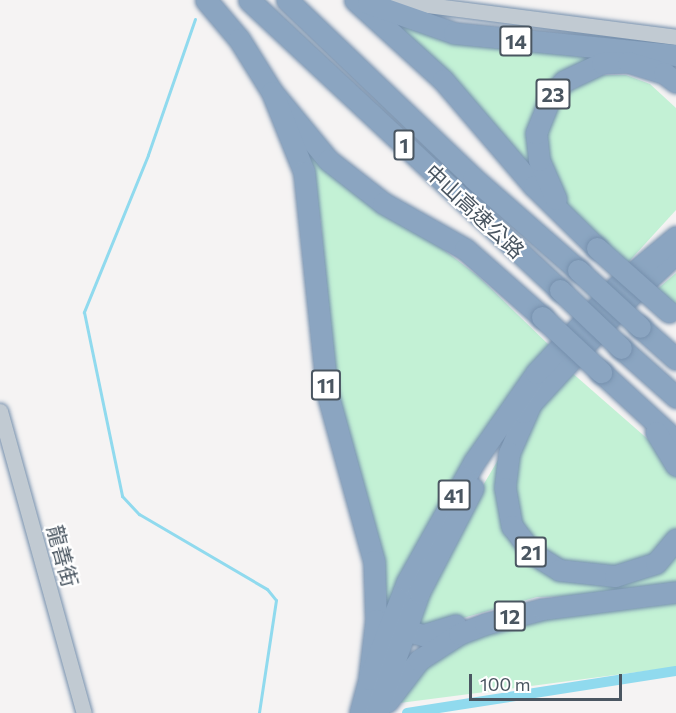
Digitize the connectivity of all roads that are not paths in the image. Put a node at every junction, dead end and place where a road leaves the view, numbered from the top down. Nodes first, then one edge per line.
1 (206, 0) edge
2 (249, 0) edge
3 (287, 0) edge
4 (355, 0) edge
5 (363, 0) edge
6 (388, 0) edge
7 (676, 37) edge
8 (676, 55) edge
9 (676, 82) edge
10 (272, 92) junction
11 (568, 220) junction
12 (676, 221) edge
13 (676, 237) edge
14 (676, 253) edge
15 (650, 257) junction
16 (672, 315) edge
17 (676, 359) edge
18 (676, 397) edge
19 (533, 400) junction
20 (636, 405) junction
21 (0, 411) edge
22 (676, 441) edge
23 (676, 465) edge
24 (676, 539) edge
25 (676, 592) edge
26 (584, 602) junction
27 (395, 629) junction
28 (369, 679) junction
29 (84, 713) edge
30 (360, 713) edge
31 (376, 713) edge
32 (382, 713) edge

1 - 10 highway
2 - 18 highway, 中山高速公路 / 1, bridge
3 - 17 highway, 中山高速公路 / 1, bridge
4 - 11 highway
5 - 8 highway, 14
6 - 7 street
9 - 11 highway, 23
10 - 20 highway, bridge
10 - 28 highway, 11
11 - 16 highway, bridge
12 - 15 highway
13 - 15 highway
14 - 19 highway
15 - 27 highway, 41
19 - 24 highway, 21
19 - 27 highway
20 - 22 highway
20 - 23 highway
21 - 29 street, 龍善街
25 - 26 highway, 12
26 - 27 highway
26 - 32 highway, 12
27 - 28 highway
27 - 31 highway
28 - 30 highway

